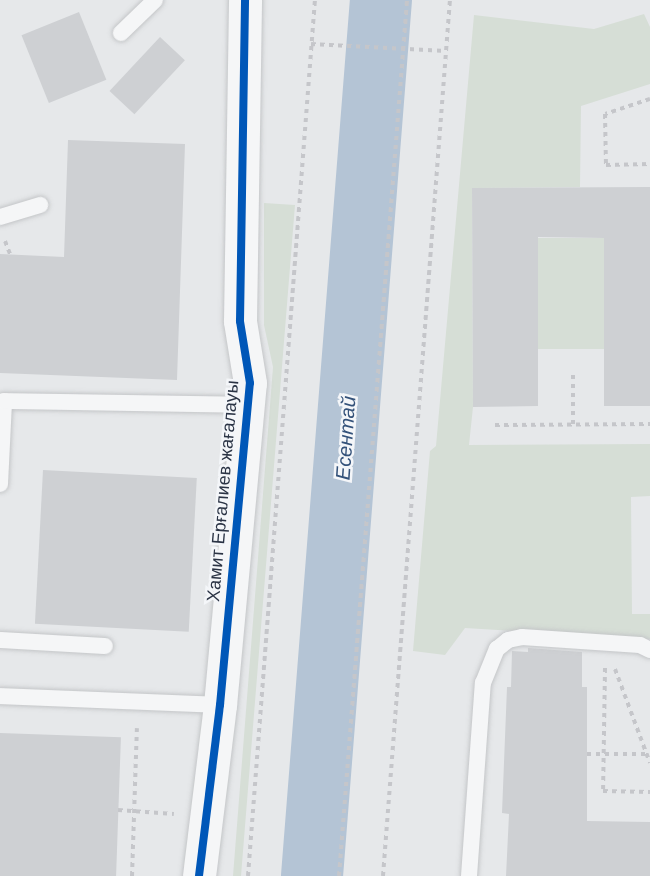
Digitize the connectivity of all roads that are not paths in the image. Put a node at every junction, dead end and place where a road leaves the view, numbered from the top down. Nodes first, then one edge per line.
1 (155, 0) edge
2 (245, 0) edge
3 (121, 33) dead end
4 (40, 205) dead end
5 (0, 217) edge
6 (248, 405) junction
7 (0, 484) edge
8 (0, 640) edge
9 (105, 646) dead end
10 (650, 651) edge
11 (0, 696) edge
12 (220, 705) junction
13 (199, 876) edge
14 (469, 876) edge

1 - 3 lane
2 - 6 street, Хамит Ерғалиев жағалауы
4 - 5 lane
6 - 7 lane
6 - 12 street, Хамит Ерғалиев жағалауы
8 - 9 lane
10 - 14 lane
11 - 12 lane
12 - 13 street, Хамит Ерғалиев жағалауы

